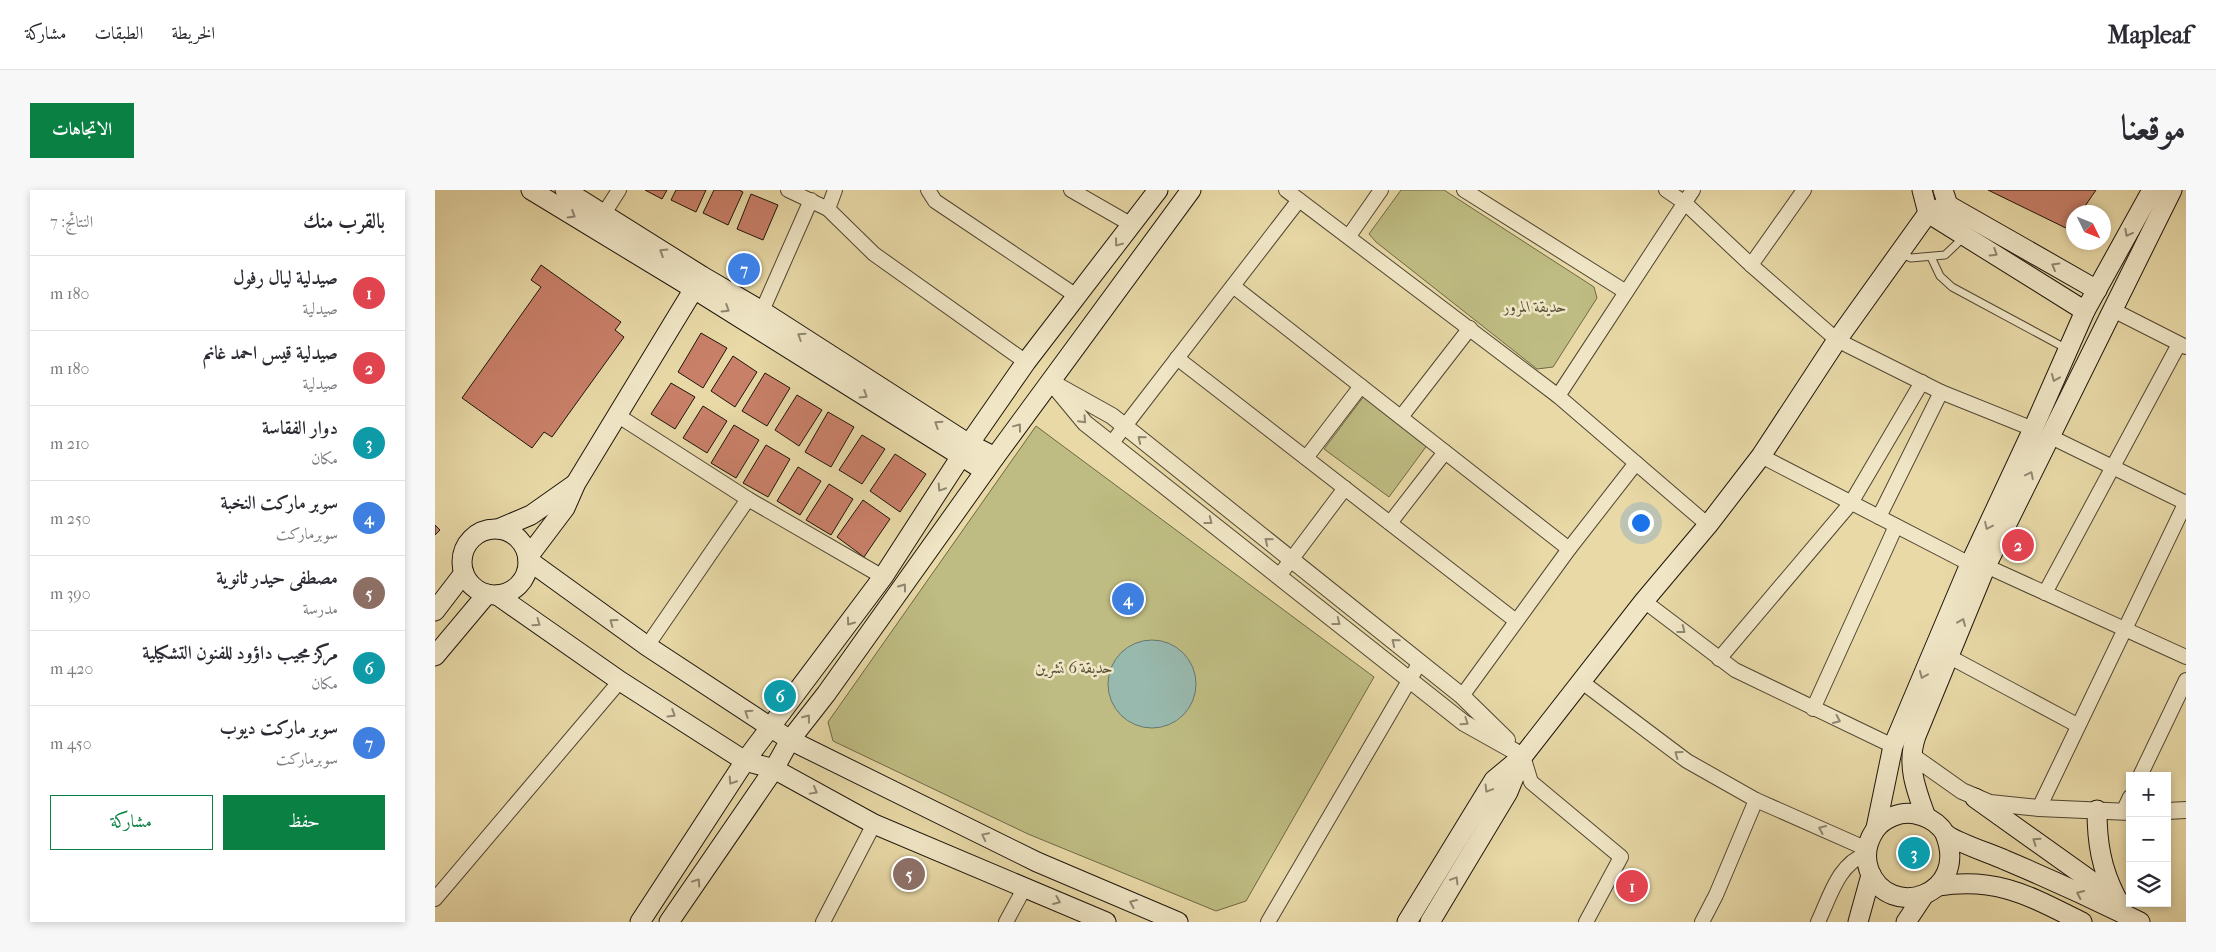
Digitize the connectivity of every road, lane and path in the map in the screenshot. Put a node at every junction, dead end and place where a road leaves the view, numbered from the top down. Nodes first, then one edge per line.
1 (531, 190) edge
2 (565, 190) edge
3 (619, 190) edge
4 (788, 190) edge
5 (835, 190) edge
6 (928, 190) edge
7 (1071, 190) edge
8 (1158, 190) edge
9 (1191, 190) edge
10 (1286, 190) edge
11 (1381, 190) edge
12 (1464, 190) edge
13 (1666, 190) edge
14 (1693, 190) edge
15 (1804, 190) edge
16 (1921, 190) edge
17 (2152, 190) edge
18 (2172, 190) edge
19 (1946, 198) edge
20 (811, 200) junction
21 (1299, 200) junction
22 (1685, 203) junction
23 (828, 209) junction
24 (1927, 213) junction
25 (603, 214) junction
26 (1132, 225) junction
27 (1967, 235) junction
28 (1349, 236) junction
29 (1899, 253) junction
30 (1931, 257) junction
31 (1751, 265) junction
32 (698, 282) junction
33 (1233, 286) junction
34 (2097, 290) junction
35 (1626, 292) junction
36 (1078, 297) junction
37 (2085, 310) junction
38 (2113, 310) junction
39 (763, 311) junction
40 (1469, 328) junction
41 (1837, 340) junction
42 (2183, 345) edge
43 (2067, 350) junction
44 (1177, 358) junction
45 (1027, 362) junction
46 (1051, 382) junction
47 (1923, 382) junction
48 (1361, 386) junction
49 (1941, 392) junction
50 (1558, 396) junction
51 (617, 415) junction
52 (1401, 417) junction
53 (1124, 426) junction
54 (2041, 433) junction
55 (1111, 444) junction
56 (965, 450) junction
57 (1445, 452) junction
58 (1761, 456) junction
59 (1306, 458) junction
60 (1636, 463) junction
61 (990, 464) junction
62 (2112, 468) junction
63 (576, 483) junction
64 (1345, 488) junction
65 (748, 500) junction
66 (2186, 502) edge
67 (1851, 503) junction
68 (1879, 517) junction
69 (1390, 523) junction
70 (1708, 525) junction
71 (1896, 526) junction
72 (498, 529) junction
73 (1569, 549) junction
74 (528, 559) junction
75 (1291, 560) junction
76 (1978, 565) junction
77 (464, 573) junction
78 (1279, 576) junction
79 (883, 577) junction
80 (2045, 593) junction
81 (492, 594) junction
82 (1644, 600) junction
83 (435, 611) edge
84 (1516, 621) junction
85 (2125, 629) junction
86 (647, 646) junction
87 (435, 656) edge
88 (1948, 656) junction
89 (2186, 657) edge
90 (1719, 659) junction
91 (1420, 662) junction
92 (1410, 679) junction
93 (2186, 680) edge
94 (620, 681) junction
95 (1582, 682) junction
96 (1462, 696) junction
97 (1813, 709) junction
98 (2077, 725) junction
99 (771, 728) junction
100 (791, 740) junction
101 (1893, 746) junction
102 (1911, 755) junction
103 (1523, 756) junction
104 (745, 761) junction
105 (774, 769) junction
106 (2142, 772) edge
107 (1975, 798) junction
108 (1756, 800) junction
109 (2126, 807) edge
110 (2039, 808) junction
111 (2097, 810) junction
112 (2186, 810) edge
113 (2171, 811) edge
114 (1926, 816) junction
115 (874, 824) junction
116 (1877, 828) junction
117 (1945, 834) junction
118 (1866, 851) junction
119 (1037, 862) junction
120 (1871, 875) junction
121 (1025, 887) junction
122 (1931, 891) junction
123 (435, 899) edge
124 (2118, 900) junction
125 (1592, 920) edge
126 (2136, 920) edge
127 (640, 922) edge
128 (669, 922) edge
129 (823, 922) edge
130 (1006, 922) edge
131 (1106, 922) edge
132 (1178, 922) edge
133 (1268, 922) edge
134 (1407, 922) edge
135 (1430, 922) edge
136 (1702, 922) edge
137 (1818, 922) edge
138 (1858, 922) edge
139 (1906, 922) edge
140 (2082, 922) edge

1 -> 32 main road
2 - 25 main road
3 - 25 street
4 - 20 street
5 - 23 street
6 - 36 street
7 - 26 street
8 - 26 main road
9 - 46 main road
10 - 21 street
11 - 28 street
12 - 35 street
13 - 22 street
14 - 22 street
15 - 31 street
16 - 24 main road
17 -> 34 main road
18 - 38 main road
19 - 24 main road
34 -> 19 main road
20 - 23 street
20 - 39 street
21 - 28 street
21 - 33 street
22 - 31 street
22 - 35 street
23 - 45 street
24 - 27 main road
24 - 29 main road
32 -> 25 main road
26 -> 36 main road
27 - 30 lane
27 -> 37 main road
28 - 40 street
29 - 30 lane
29 - 41 main road
30 - 43 lane
31 - 41 street
32 - 39 main road
32 - 51 main road
32 -> 56 main road
33 - 44 street
33 - 48 street
34 - 37 main road
35 - 50 street
36 - 45 main road
37 - 43 main road
38 - 42 street
38 - 54 main road
56 -> 39 main road
40 - 50 street
40 - 52 street
41 - 47 street
41 - 58 main road
42 - 62 street
43 -> 54 main road
44 - 53 street
44 - 59 street
45 - 46 main road
45 - 56 main road
46 - 53 street
46 -> 55 street
61 -> 46 main road
47 - 49 street
47 - 67 street
48 - 52 street
48 - 59 street
49 - 54 street
49 - 68 street
50 - 60 street
51 - 63 main road
51 - 65 street
52 - 57 street
53 - 55 street
75 -> 53 street
54 - 62 street
54 - 76 main road
55 -> 78 street
56 - 61 main road
56 -> 79 main road
57 - 69 street
57 - 73 street
58 - 67 street
58 - 70 main road
59 - 64 street
60 - 70 street
60 - 73 street
100 -> 61 main road
62 - 66 street
62 - 80 street
63 - 72 main road
63 - 74 main road
64 - 69 street
64 - 75 street
65 - 79 street
65 - 86 street
66 - 85 street
67 - 68 street
67 - 90 street
68 - 71 street
69 - 84 street
70 - 82 main road
71 - 76 street
71 - 97 street
72 - 74 main road
72 - 77 main road
73 - 84 street
74 - 81 main road
86 -> 74 main road
75 - 78 street
91 -> 75 street
76 - 80 street
88 -> 76 main road
76 -> 101 main road
77 - 81 main road
77 - 83 main road
78 -> 92 street
79 -> 99 main road
80 - 85 street
81 - 87 main road
81 -> 94 main road
82 -> 90 street
82 - 95 main road
84 - 96 street
85 - 89 street
85 - 98 street
99 -> 86 main road
88 - 98 street
88 - 102 main road
90 - 97 street
91 - 92 street
91 - 96 street
92 -> 103 street
92 - 133 street
93 - 106 street
94 -> 104 main road
94 - 123 street
95 - 103 main road
108 -> 95 street
96 - 103 street
97 -> 101 street
98 - 110 street
99 - 100 main road
99 - 104 main road
100 - 105 main road
119 -> 100 main road
101 - 116 main road
102 - 107 street
102 - 114 main road
103 - 125 street
103 -> 134 main road
135 -> 103 main road
104 - 105 main road
104 -> 127 main road
105 -> 115 main road
128 -> 105 main road
107 - 110 street
124 -> 107 main road
118 -> 108 street
108 - 136 street
109 - 111 street
110 - 111 street
111 - 124 main road
112 - 113 street
114 - 116 main road
114 - 117 main road
115 - 121 main road
115 - 129 street
116 - 118 main road
117 - 122 main road
126 -> 117 main road
118 - 120 main road
118 - 137 street
119 - 121 main road
132 -> 119 main road
120 - 122 main road
120 - 138 main road
121 - 130 street
121 -> 131 main road
122 - 139 main road
122 - 140 main road
124 - 126 main road

